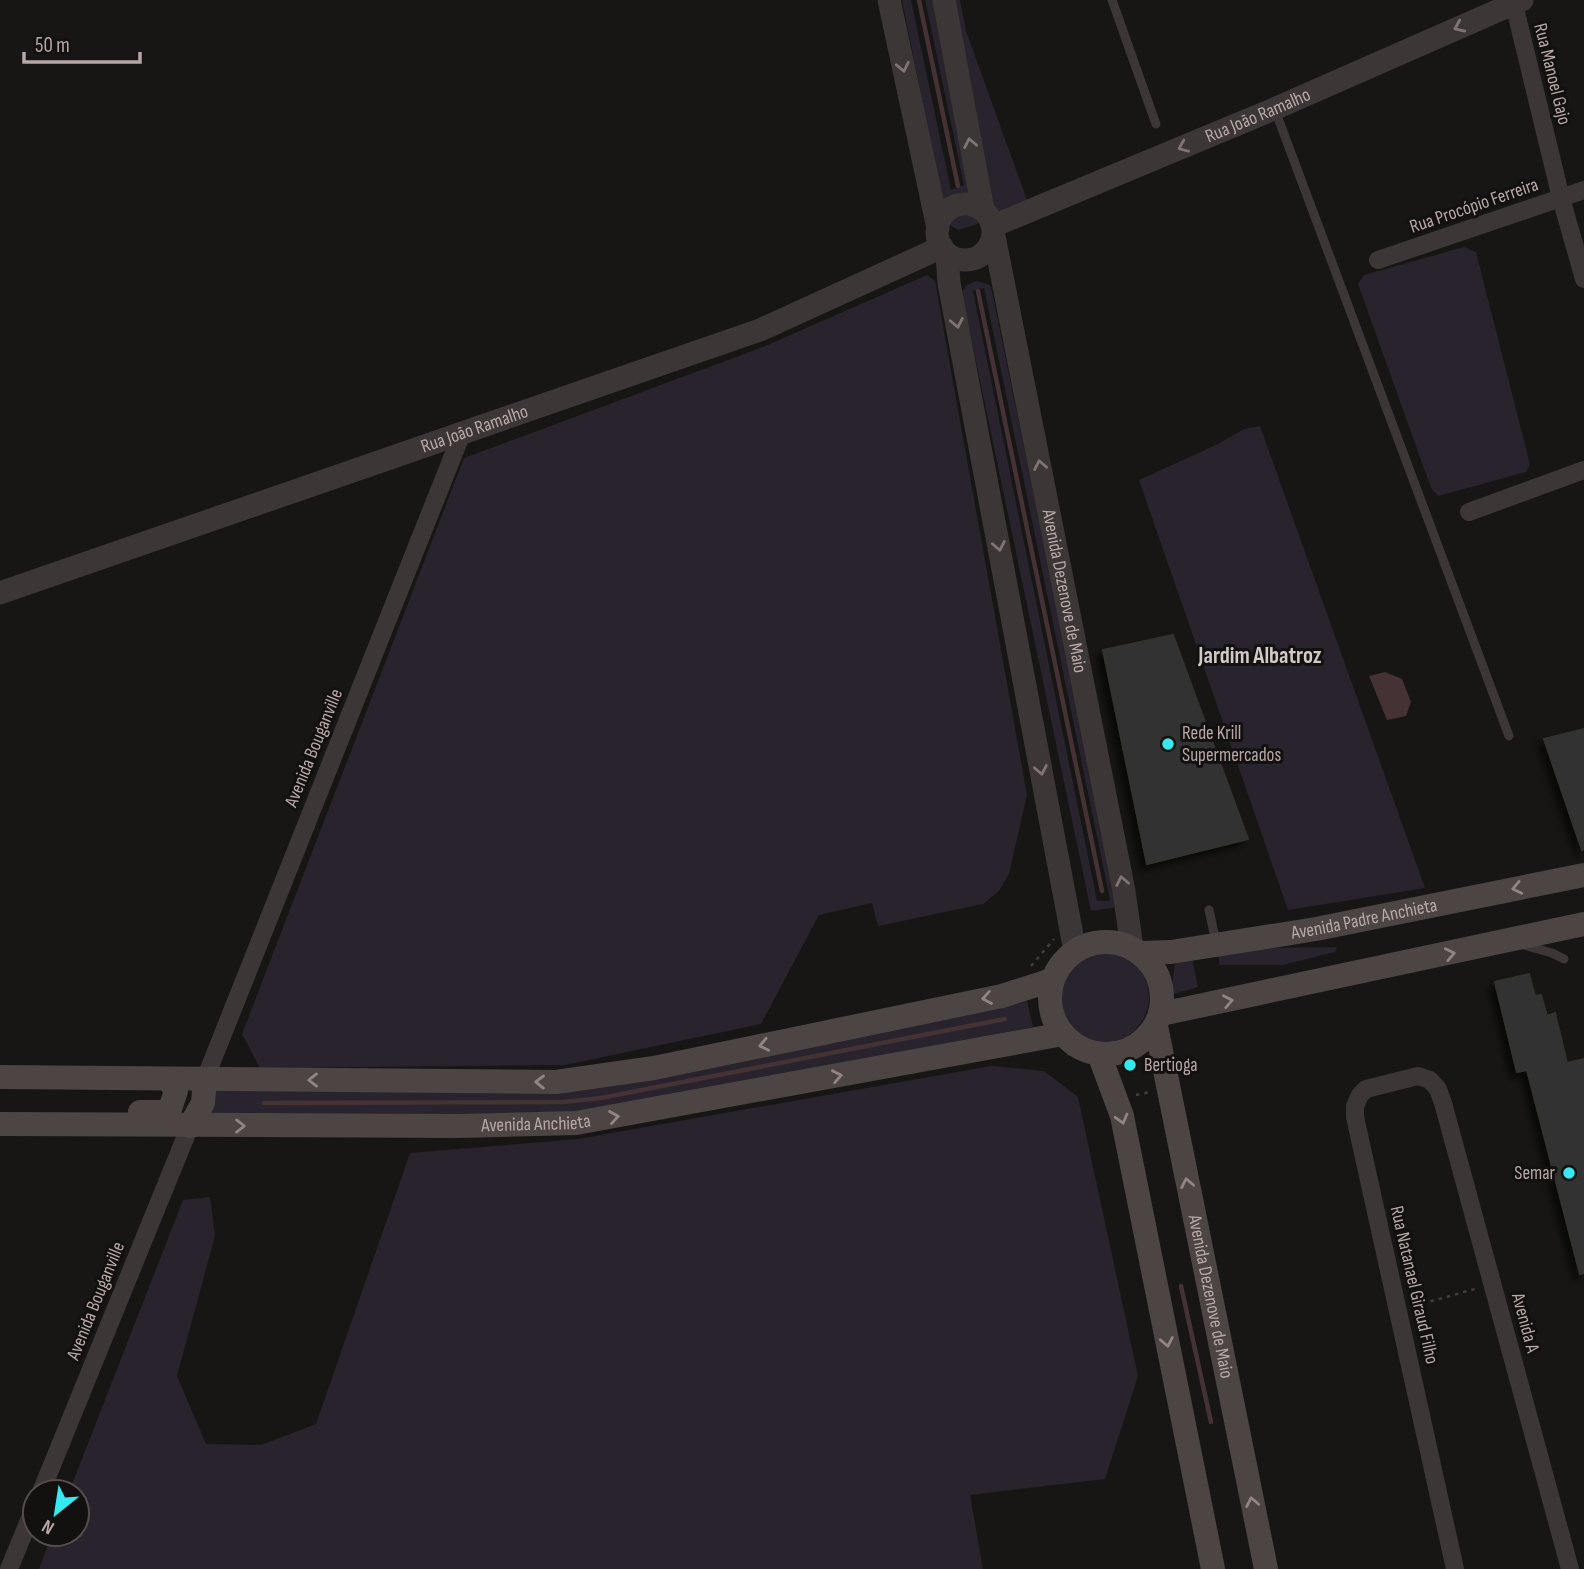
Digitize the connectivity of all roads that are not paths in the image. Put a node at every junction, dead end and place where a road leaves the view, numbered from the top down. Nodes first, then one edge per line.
1 (889, 0) edge
2 (944, 0) edge
3 (1112, 0) edge
4 (1516, 1) edge
5 (1274, 109) junction
6 (1156, 124) dead end
7 (1584, 190) edge
8 (1561, 198) junction
9 (990, 224) junction
10 (942, 244) junction
11 (1378, 260) dead end
12 (1002, 270) junction
13 (1584, 279) edge
14 (949, 283) junction
15 (462, 433) junction
16 (1584, 470) edge
17 (1469, 512) dead end
18 (0, 593) edge
19 (1509, 736) dead end
20 (1584, 875) edge
21 (1209, 910) dead end
22 (1584, 924) edge
23 (1512, 941) junction
24 (1216, 944) junction
25 (1075, 951) junction
26 (1136, 951) junction
27 (1564, 959) dead end
28 (1052, 980) junction
29 (1158, 1020) junction
30 (1063, 1034) junction
31 (1100, 1054) junction
32 (0, 1077) edge
33 (205, 1079) junction
34 (169, 1080) junction
35 (1438, 1089) joint
36 (0, 1124) edge
37 (79, 1124) junction
38 (190, 1126) junction
39 (47, 1478) edge
40 (21, 1540) edge
41 (9, 1569) edge
42 (1213, 1569) edge
43 (1266, 1569) edge
44 (1455, 1569) edge
45 (1570, 1569) edge

1 -> 10 street
9 -> 2 street, Avenida Dezenove de Maio
3 - 6 lane
4 -> 5 street, Rua João Ramalho
4 - 8 street, Rua Manoel Gajo
5 -> 9 street, Rua João Ramalho
5 - 19 lane
7 - 8 street, Rua Procópio Ferreira
8 - 11 street, Rua Procópio Ferreira
8 - 13 street, Rua Manoel Gajo
9 - 10 street
9 - 10 street
9 - 12 street, Avenida Dezenove de Maio
10 - 14 street
10 - 15 street, Rua João Ramalho
12 - 14 street
26 -> 12 street, Avenida Dezenove de Maio
14 -> 25 street
15 - 18 street, Rua João Ramalho
15 - 33 street, Avenida Bouganville
16 - 17 street
20 -> 24 main road, Avenida Padre Anchieta
21 - 24 lane
22 - 23 main road
23 - 27 lane
29 -> 23 main road
24 - 26 main road, Avenida Padre Anchieta
25 - 26 main road
25 - 28 main road
26 - 29 main road
28 - 30 main road
28 -> 33 main road, Avenida Anchieta
29 - 31 main road
43 -> 29 main road, Avenida Dezenove de Maio
30 - 31 main road
38 -> 30 main road, Avenida Anchieta
31 -> 42 main road
32 - 34 main road, Avenida Anchieta
33 - 34 main road, Avenida Anchieta
33 - 38 main road
34 - 37 main road
35 - 44 street, Rua Natanael Giraud Filho
35 - 45 street, Avenida A
36 - 37 main road, Avenida Anchieta
37 - 38 main road, Avenida Anchieta
38 - 39 street, Avenida Bouganville
40 - 41 street

